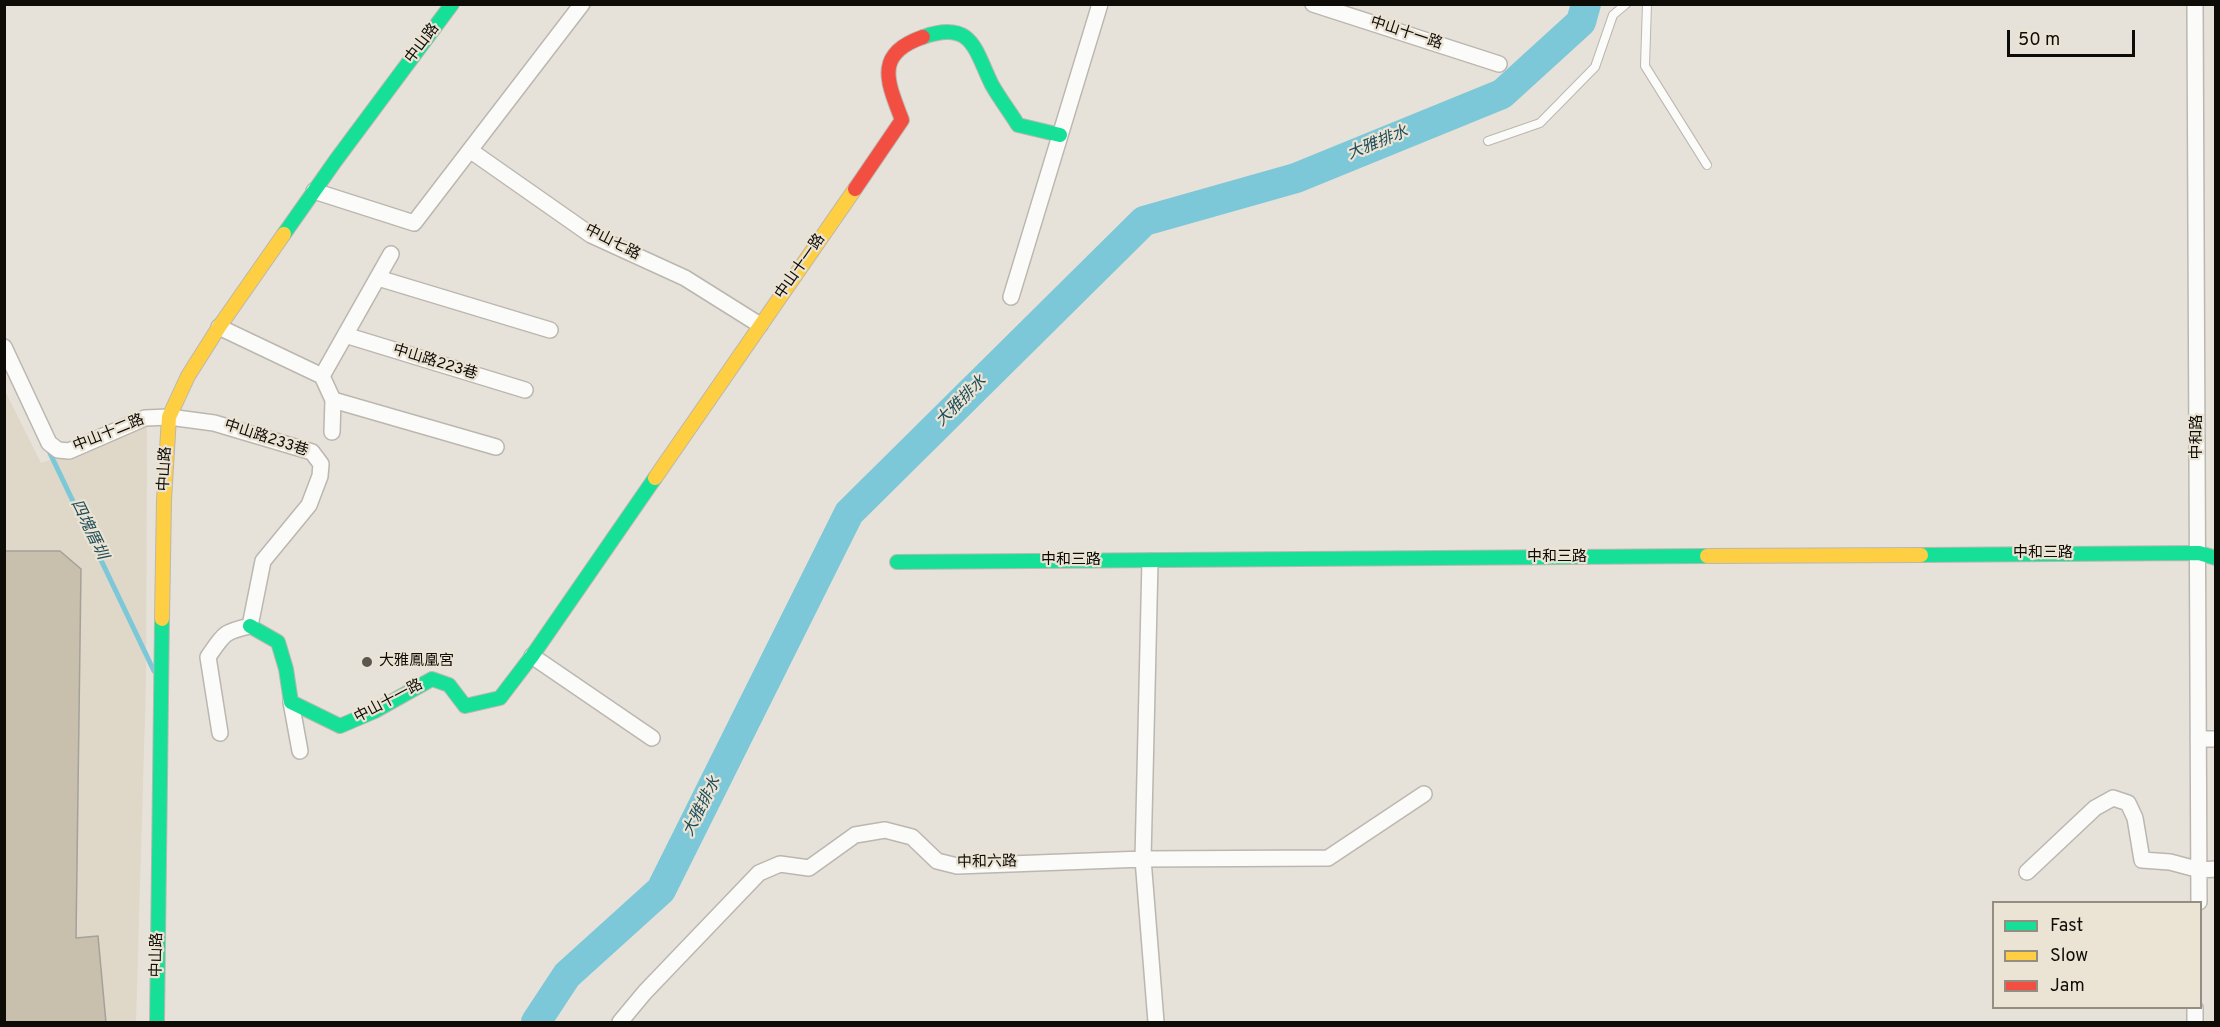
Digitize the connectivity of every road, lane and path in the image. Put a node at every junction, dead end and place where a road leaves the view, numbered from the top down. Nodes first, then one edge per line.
1 (452, 4) edge
2 (582, 4) edge
3 (1100, 4) edge
4 (1313, 4) edge
5 (1626, 4) edge
6 (1647, 4) edge
7 (2195, 4) edge
8 (1499, 64) dead end
9 (1060, 135) junction
10 (1488, 141) dead end
11 (471, 151) junction
12 (1707, 165) dead end
13 (314, 191) junction
14 (391, 254) dead end
15 (378, 278) junction
16 (1011, 297) dead end
17 (760, 326) junction
18 (219, 327) junction
19 (550, 330) dead end
20 (345, 335) junction
21 (4, 347) edge
22 (322, 376) junction
23 (525, 390) dead end
24 (333, 400) junction
25 (170, 417) junction
26 (332, 432) dead end
27 (496, 447) dead end
28 (2199, 553) junction
29 (2216, 558) edge
30 (1150, 561) junction
31 (897, 562) dead end
32 (250, 626) junction
33 (532, 656) junction
34 (291, 702) junction
35 (220, 733) dead end
36 (652, 738) dead end
37 (2198, 739) junction
38 (2216, 739) edge
39 (300, 750) dead end
40 (1424, 794) dead end
41 (1143, 858) junction
42 (2208, 869) edge
43 (2027, 872) dead end
44 (2200, 901) edge
45 (157, 1023) edge
46 (620, 1023) edge
47 (1156, 1023) edge

1 - 13 street, 中山路
2 - 11 street
3 - 9 street
4 - 8 street, 中山十一路
5 - 10 lane
6 - 12 lane
7 - 28 street, 中和路
9 - 16 street
9 - 17 street, 中山十一路
11 - 13 street
11 - 17 street, 中山七路
13 - 18 street, 中山路
14 - 15 street
15 - 19 street
15 - 20 street
17 - 33 street, 中山十一路
18 - 22 street
18 - 25 street, 中山路
20 - 22 street
20 - 23 street, 中山路223巷
21 - 25 street, 中山十二路
22 - 24 street
24 - 26 street
24 - 27 street
25 - 32 street, 中山路233巷
25 - 45 street, 中山路
28 - 29 street, 中和三路
28 - 30 street, 中和三路
28 - 37 street, 中和路
30 - 31 street, 中和三路
30 - 41 street
32 - 34 street
32 - 35 street
33 - 34 street, 中山十一路
33 - 36 street
34 - 39 street
37 - 38 street
37 - 42 street, 中和路
40 - 41 street, 中和六路
41 - 46 street, 中和六路
41 - 47 street
42 - 43 street
42 - 44 street, 中和路

